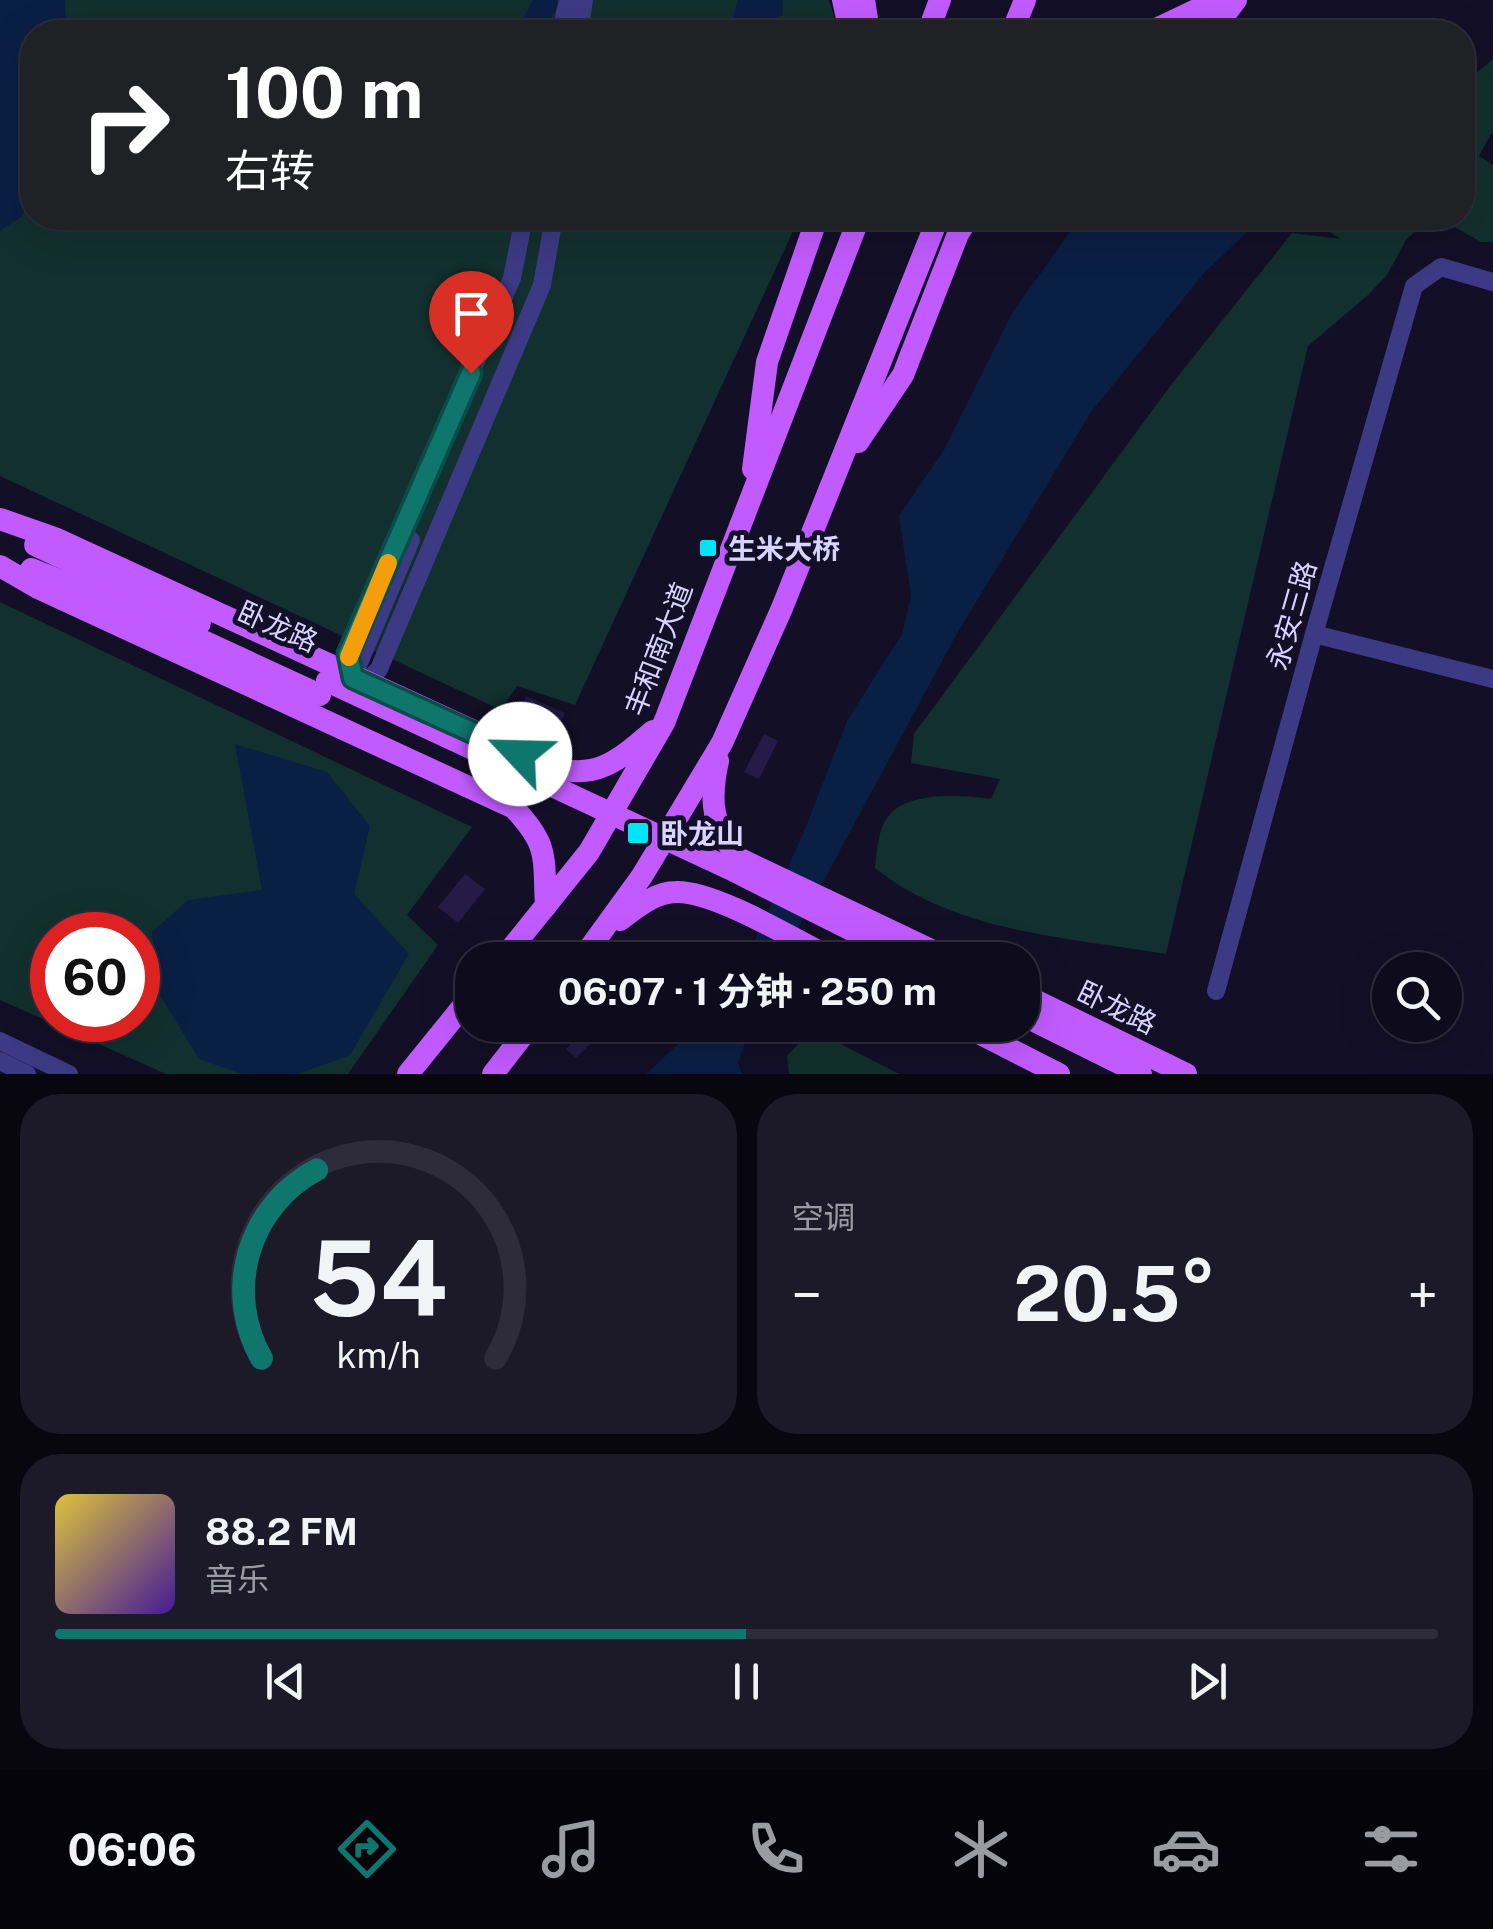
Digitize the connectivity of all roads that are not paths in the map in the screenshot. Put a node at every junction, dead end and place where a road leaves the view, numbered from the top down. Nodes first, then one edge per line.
1 (1218, 0) edge
2 (1236, 0) edge
3 (1176, 20) edge
4 (1218, 20) edge
5 (522, 230) edge
6 (530, 230) edge
7 (542, 230) edge
8 (552, 230) edge
9 (813, 230) edge
10 (855, 230) edge
11 (933, 230) edge
12 (940, 230) edge
13 (960, 230) edge
14 (914, 278) junction
15 (1493, 282) edge
16 (834, 478) junction
17 (750, 497) junction
18 (0, 518) edge
19 (0, 527) edge
20 (0, 556) edge
21 (0, 566) edge
22 (1314, 634) junction
23 (1493, 679) edge
24 (359, 681) junction
25 (323, 688) junction
26 (664, 723) junction
27 (722, 742) junction
28 (546, 906) junction
29 (604, 930) junction
30 (517, 942) edge
31 (595, 942) edge
32 (799, 942) edge
33 (846, 942) edge
34 (875, 942) edge
35 (914, 942) edge
36 (1216, 991) dead end
37 (1040, 1003) edge
38 (455, 1016) edge
39 (1040, 1025) edge
40 (1040, 1040) edge
41 (0, 1042) edge
42 (517, 1042) edge
43 (996, 1042) edge
44 (0, 1062) edge
45 (28, 1074) edge
46 (69, 1074) edge
47 (408, 1074) edge
48 (493, 1074) edge
49 (1059, 1074) edge
50 (1109, 1074) edge
51 (1141, 1074) edge
52 (1186, 1074) edge

1 - 3 main road
2 - 4 main road
5 - 24 street
6 - 24 street
7 - 24 street
8 - 24 street
9 - 17 main road
10 - 17 main road, 丰和南大道
11 - 14 main road
12 - 14 main road
13 - 16 main road
14 - 16 main road
15 - 22 street, 永安三路
16 - 27 main road
17 - 26 main road, 丰和南大道
18 - 24 main road, 卧龙路
19 - 25 main road, 卧龙路
20 - 25 main road, 卧龙路
21 - 28 main road
22 - 23 street
22 - 36 street, 永安三路
24 - 26 main road, 卧龙路
25 - 33 main road, 卧龙路
25 - 34 main road, 卧龙路, bridge
26 - 28 main road, 丰和南大道
27 - 29 main road
27 - 35 main road
28 - 30 main road, 丰和南大道
29 - 31 main road
29 - 32 main road
37 - 52 main road, 卧龙路
38 - 47 main road
39 - 51 main road, 卧龙路
40 - 50 main road
41 - 46 street
42 - 48 main road
43 - 49 main road
44 - 45 street

